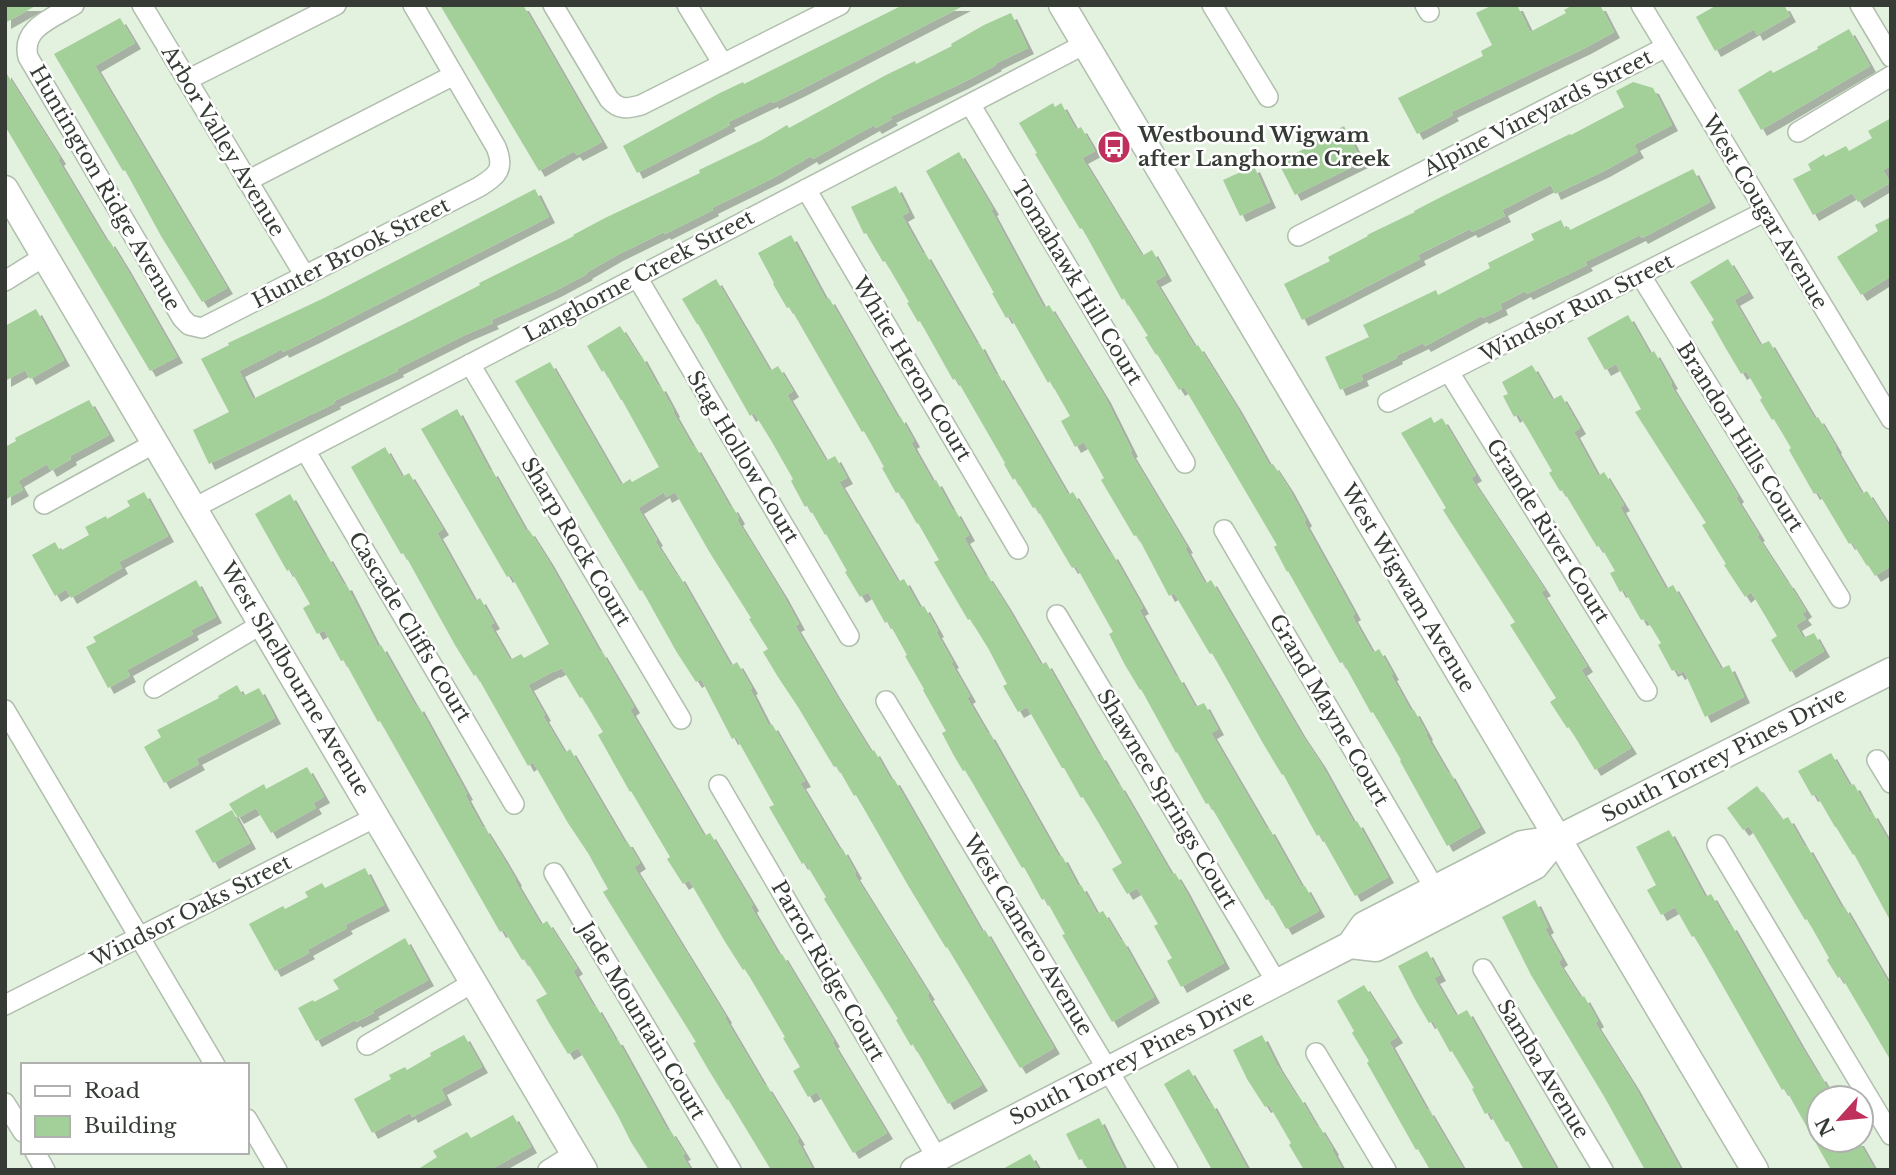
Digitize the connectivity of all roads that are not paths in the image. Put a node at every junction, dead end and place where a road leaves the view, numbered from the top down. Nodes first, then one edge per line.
1 (74, 5) edge
2 (142, 5) edge
3 (336, 5) edge
4 (412, 5) edge
5 (553, 5) edge
6 (687, 5) edge
7 (1062, 5) edge
8 (1212, 5) edge
9 (1641, 5) edge
10 (1860, 5) edge
11 (829, 8) edge
12 (1085, 44) junction
13 (1666, 47) junction
14 (1891, 57) edge
15 (723, 64) junction
16 (454, 75) junction
17 (1891, 76) edge
18 (187, 80) junction
19 (1268, 97) dead end
20 (970, 104) junction
21 (1798, 132) dead end
22 (247, 181) junction
23 (5, 189) edge
24 (806, 189) junction
25 (1764, 212) junction
26 (1298, 236) dead end
27 (45, 256) junction
28 (305, 276) junction
29 (1640, 276) junction
30 (637, 277) junction
31 (5, 281) edge
32 (195, 328) joint
33 (470, 364) junction
34 (1449, 372) junction
35 (1388, 402) dead end
36 (1891, 419) edge
37 (155, 443) junction
38 (305, 450) junction
39 (1185, 463) dead end
40 (44, 503) dead end
41 (194, 508) junction
42 (1224, 530) dead end
43 (1018, 549) dead end
44 (1840, 598) dead end
45 (1057, 615) dead end
46 (262, 624) junction
47 (849, 636) dead end
48 (1891, 671) edge
49 (154, 688) dead end
50 (1647, 691) dead end
51 (886, 701) dead end
52 (5, 710) edge
53 (681, 719) dead end
54 (1877, 760) dead end
55 (1891, 783) edge
56 (719, 785) dead end
57 (514, 804) dead end
58 (376, 817) junction
59 (1557, 839) junction
60 (1717, 845) dead end
61 (554, 873) dead end
62 (1435, 889) junction
63 (139, 937) junction
64 (1350, 945) junction
65 (1483, 969) dead end
66 (474, 982) junction
67 (1277, 983) junction
68 (5, 1005) edge
69 (367, 1045) dead end
70 (1316, 1053) dead end
71 (214, 1063) edge
72 (1109, 1069) junction
73 (5, 1103) edge
74 (248, 1121) edge
75 (21, 1129) edge
76 (1891, 1135) edge
77 (36, 1154) edge
78 (937, 1158) junction
79 (580, 1161) edge
80 (46, 1170) edge
81 (277, 1170) edge
82 (548, 1170) edge
83 (731, 1170) edge
84 (914, 1170) edge
85 (1168, 1170) edge
86 (1386, 1170) edge
87 (1603, 1170) edge
88 (1755, 1170) edge

1 - 32 street, Huntington Ridge Avenue
2 - 18 street, Arbor Valley Avenue
3 - 18 street
4 - 16 street
5 - 15 street
6 - 15 street
7 - 12 street, West Wigwam Avenue
8 - 19 street
9 - 13 street, West Cougar Avenue
10 - 14 street
11 - 15 street
12 - 20 street, Langhorne Creek Street
12 - 59 street, West Wigwam Avenue
13 - 25 street, West Cougar Avenue
13 - 26 street, Alpine Vineyards Street
16 - 22 street
16 - 28 street, Hunter Brook Street
17 - 21 street
18 - 22 street, Arbor Valley Avenue
20 - 24 street, Langhorne Creek Street
20 - 39 street, Tomahawk Hill Court
22 - 28 street, Arbor Valley Avenue
23 - 27 street, West Shelbourne Avenue
24 - 30 street, Langhorne Creek Street
24 - 43 street, White Heron Court
25 - 29 street, Windsor Run Street
25 - 36 street, West Cougar Avenue
27 - 31 street
27 - 37 street, West Shelbourne Avenue
28 - 32 street, Hunter Brook Street
29 - 34 street, Windsor Run Street
29 - 44 street, Brandon Hills Court
30 - 33 street, Langhorne Creek Street
30 - 47 street, Stag Hollow Court
33 - 38 street, Langhorne Creek Street
33 - 53 street, Sharp Rock Court
34 - 35 street, Windsor Run Street
34 - 50 street, Grande River Court
37 - 40 street
37 - 41 street, West Shelbourne Avenue
38 - 41 street, Langhorne Creek Street
38 - 57 street, Cascade Cliffs Court
41 - 46 street, West Shelbourne Avenue
42 - 62 street, Grand Mayne Court
45 - 67 street, Shawnee Springs Court
46 - 49 street
46 - 58 street, West Shelbourne Avenue
48 - 59 street, South Torrey Pines Drive
51 - 72 street, West Camero Avenue
52 - 63 street
54 - 55 street
56 - 78 street, Parrot Ridge Court
58 - 63 street, Windsor Oaks Street
58 - 66 street, West Shelbourne Avenue
59 - 62 street, South Torrey Pines Drive
59 - 64 street, South Torrey Pines Drive
59 - 88 street, West Wigwam Avenue
60 - 76 street
61 - 83 street, Jade Mountain Court
62 - 64 street, South Torrey Pines Drive
63 - 68 street, Windsor Oaks Street
63 - 71 street
64 - 67 street, South Torrey Pines Drive
65 - 87 street, Samba Avenue
66 - 69 street
66 - 79 street, West Shelbourne Avenue
67 - 72 street, South Torrey Pines Drive
70 - 86 street
72 - 78 street, South Torrey Pines Drive
72 - 85 street, West Camero Avenue
73 - 75 street
74 - 81 street
77 - 80 street
78 - 84 street, South Torrey Pines Drive
79 - 82 street

